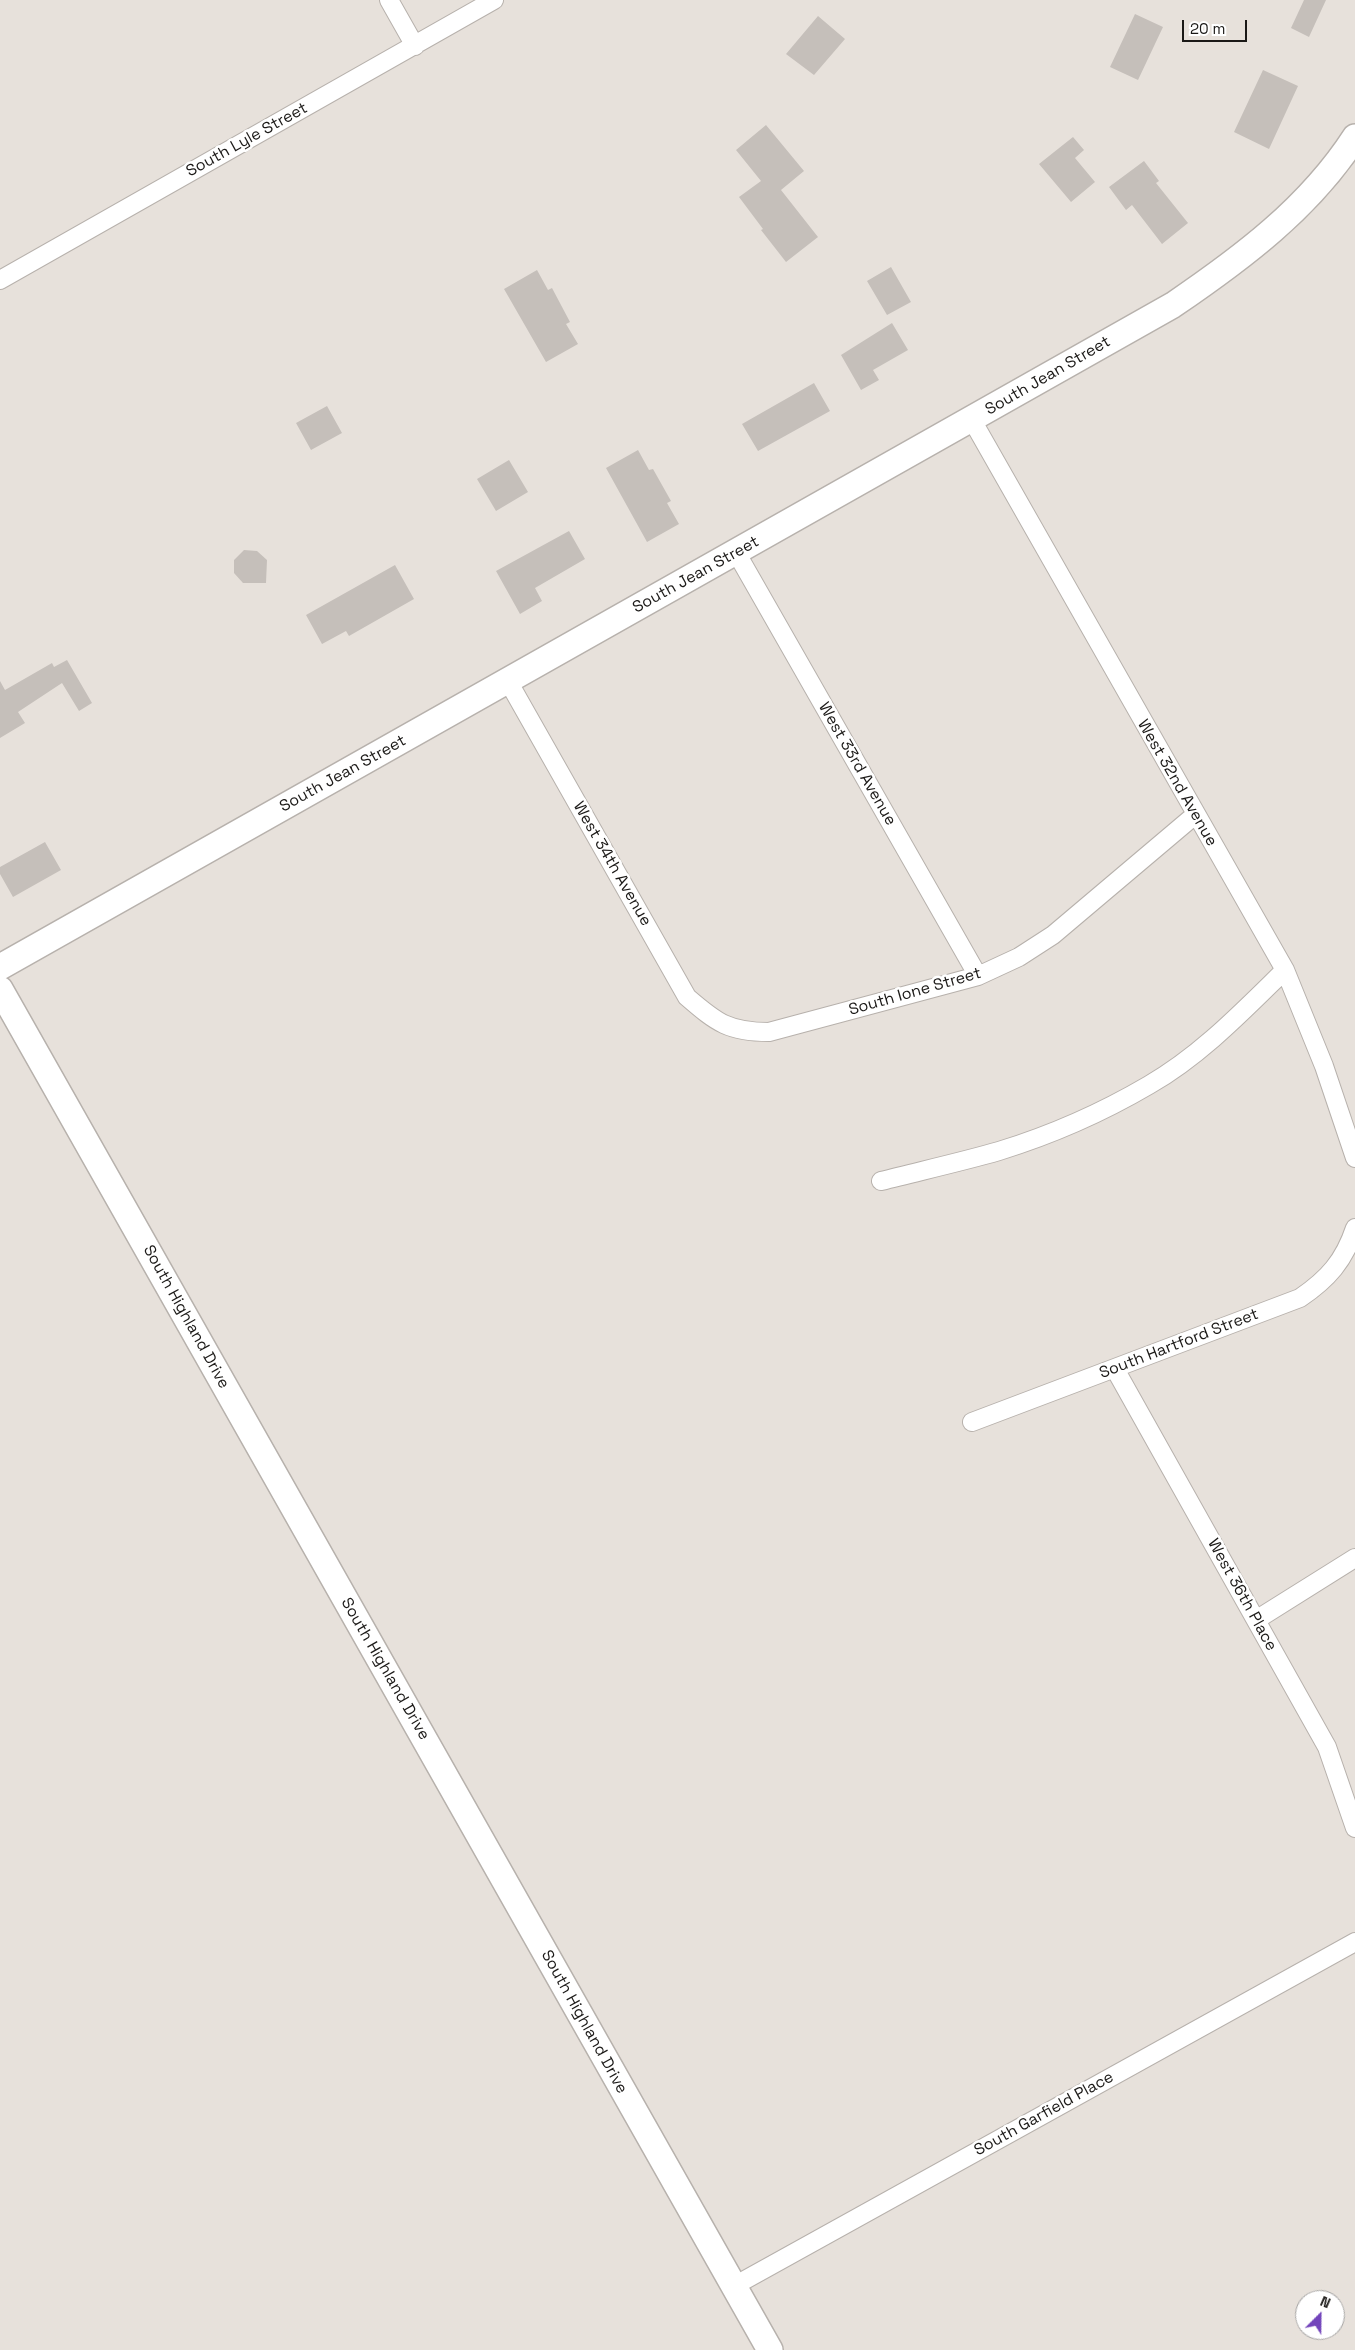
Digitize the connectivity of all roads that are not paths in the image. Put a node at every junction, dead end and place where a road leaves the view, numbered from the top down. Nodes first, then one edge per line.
1 (389, 0) edge
2 (494, 0) edge
3 (415, 46) junction
4 (1355, 137) edge
5 (0, 280) edge
6 (972, 420) junction
7 (736, 552) junction
8 (508, 681) junction
9 (1196, 815) junction
10 (0, 967) edge
11 (1285, 970) junction
12 (978, 976) junction
13 (0, 989) edge
14 (734, 1030) joint
15 (1355, 1158) edge
16 (881, 1181) dead end
17 (1355, 1228) edge
18 (1115, 1369) junction
19 (972, 1422) dead end
20 (1355, 1558) edge
21 (1256, 1620) junction
22 (1355, 1828) edge
23 (1355, 1942) edge
24 (734, 2286) junction
25 (770, 2350) edge

1 - 3 street
2 - 3 street, South Lyle Street
3 - 5 street, South Lyle Street
4 - 6 street, South Jean Street
6 - 7 street, South Jean Street
6 - 9 street, West 32nd Avenue
7 - 8 street, South Jean Street
7 - 12 street, West 33rd Avenue
8 - 10 street, South Jean Street
8 - 14 street, West 34th Avenue
9 - 11 street, West 32nd Avenue
9 - 12 street, South Ione Street
11 - 15 street, West 32nd Avenue
11 - 16 street
12 - 14 street, South Ione Street
13 - 24 street, South Highland Drive
17 - 18 street, South Hartford Street
18 - 19 street, South Hartford Street
18 - 21 street, West 36th Place
20 - 21 street
21 - 22 street, West 36th Place
23 - 24 street, South Garfield Place
24 - 25 street, South Highland Drive

